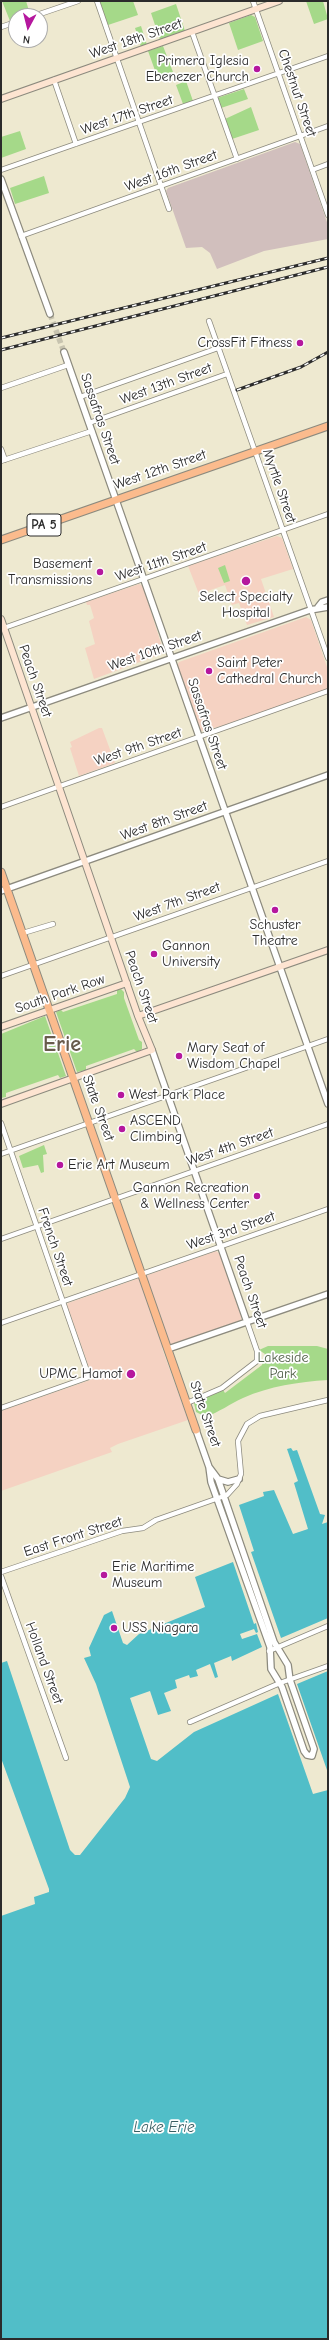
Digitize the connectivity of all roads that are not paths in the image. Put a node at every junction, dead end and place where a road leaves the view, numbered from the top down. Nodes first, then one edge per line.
1 (78, 1) edge
2 (97, 1) edge
3 (253, 1) edge
4 (280, 1) edge
5 (256, 10) junction
6 (48, 11) edge
7 (192, 32) junction
8 (328, 56) edge
9 (117, 58) junction
10 (278, 74) junction
11 (54, 80) junction
12 (215, 96) junction
13 (1, 99) edge
14 (139, 122) junction
15 (328, 126) edge
16 (300, 136) junction
17 (76, 144) junction
18 (236, 159) junction
19 (328, 164) edge
20 (1, 170) edge
21 (312, 170) junction
22 (1, 179) edge
23 (162, 187) junction
24 (169, 209) dead end
25 (328, 215) edge
26 (21, 236) junction
27 (50, 314) tunnel mouth
28 (209, 322) dead end
29 (218, 348) junction
30 (64, 352) tunnel mouth
31 (68, 365) junction
32 (227, 374) junction
33 (1, 388) edge
34 (80, 397) junction
35 (89, 423) junction
36 (328, 426) edge
37 (92, 431) junction
38 (1, 449) edge
39 (255, 451) junction
40 (3, 461) edge
41 (116, 500) junction
42 (328, 514) edge
43 (283, 530) junction
44 (1, 540) edge
45 (144, 580) junction
46 (328, 600) edge
47 (318, 607) junction
48 (328, 607) edge
49 (310, 610) junction
50 (1, 619) edge
51 (3, 628) edge
52 (171, 658) junction
53 (328, 658) edge
54 (328, 691) edge
55 (32, 708) junction
56 (1, 718) edge
57 (199, 737) junction
58 (328, 775) edge
59 (59, 786) junction
60 (1, 807) edge
61 (225, 812) junction
62 (86, 861) junction
63 (328, 861) edge
64 (1, 872) edge
65 (251, 888) junction
66 (4, 890) edge
67 (53, 924) dead end
68 (23, 933) junction
69 (112, 937) junction
70 (328, 950) edge
71 (34, 965) junction
72 (279, 967) junction
73 (1, 976) edge
74 (127, 983) junction
75 (49, 1010) junction
76 (138, 1016) junction
77 (1, 1027) edge
78 (328, 1039) edge
79 (308, 1046) junction
80 (152, 1050) junction
81 (73, 1079) junction
82 (168, 1095) junction
83 (1, 1104) edge
84 (328, 1104) edge
85 (1, 1123) edge
86 (89, 1123) junction
87 (328, 1124) edge
88 (10, 1151) junction
89 (1, 1154) edge
90 (195, 1171) junction
91 (116, 1199) junction
92 (328, 1209) edge
93 (36, 1226) junction
94 (1, 1239) edge
95 (221, 1246) junction
96 (142, 1274) junction
97 (328, 1294) edge
98 (62, 1302) junction
99 (247, 1322) junction
100 (1, 1323) edge
101 (168, 1349) junction
102 (328, 1400) edge
103 (187, 1403) junction
104 (1, 1408) edge
105 (196, 1430) joint
106 (209, 1467) junction
107 (218, 1479) junction
108 (239, 1479) junction
109 (220, 1498) junction
110 (1, 1572) edge
111 (1, 1576) edge
112 (328, 1626) edge
113 (278, 1647) junction
114 (269, 1651) junction
115 (328, 1666) edge
116 (290, 1680) junction
117 (280, 1683) junction
118 (190, 1722) dead end
119 (66, 1758) dead end

1 - 6 street
2 - 9 street
3 - 5 street, Chestnut Street
4 - 5 main road, West 18th Street
5 - 7 main road, West 18th Street
5 - 10 street, Chestnut Street
7 - 9 main road, West 18th Street
7 - 12 street
8 - 10 street, West 17th Street
9 - 11 main road, West 18th Street
9 - 14 street
10 - 12 street, West 17th Street
10 - 16 street, Chestnut Street
11 - 13 main road, West 18th Street
11 - 17 street
12 - 14 street, West 17th Street
12 - 18 street
14 - 17 street, West 17th Street
14 - 23 street
15 - 16 street, West 16th Street
16 - 18 street, West 16th Street
16 - 21 street, Chestnut Street
17 - 20 street, West 17th Street
18 - 23 street, West 16th Street
19 - 21 street
21 - 25 street, Chestnut Street
22 - 26 street
23 - 24 street
23 - 26 street, West 16th Street
26 - 27 street
28 - 29 street, Myrtle Street
29 - 32 street, Myrtle Street
29 - 34 street
30 - 31 street, Sassafras Street
31 - 33 street
31 - 34 street, Sassafras Street
32 - 35 street, West 13th Street
32 - 39 street, Myrtle Street
34 - 35 street, Sassafras Street
35 - 37 street, Sassafras Street
36 - 39 main road, West 12th Street / PA 5
37 - 40 street
37 - 41 street, Sassafras Street
38 - 40 street
39 - 41 main road, West 12th Street / PA 5
39 - 43 street, Myrtle Street
41 - 44 main road, West 12th Street / PA 5
41 - 45 street, Sassafras Street
42 - 43 street, West 11th Street
43 - 45 street, West 11th Street
43 - 49 street, Myrtle Street
45 - 51 street, West 11th Street
45 - 52 street, Sassafras Street
46 - 47 street, West 10th Street
47 - 48 street, West 10th Street
47 - 49 street, West 10th Street
49 - 52 street, West 10th Street
49 - 53 street, Myrtle Street
50 - 51 main road, Peach Street
51 - 55 main road, Peach Street
52 - 55 street, West 10th Street
52 - 57 street, Sassafras Street
54 - 57 street, West 9th Street
55 - 56 street, West 10th Street
55 - 59 main road, Peach Street
57 - 59 street, West 9th Street
57 - 61 street, Sassafras Street
58 - 61 street, West 8th Street
59 - 60 street, West 9th Street
59 - 62 main road, Peach Street
61 - 62 street, West 8th Street
61 - 65 street, Sassafras Street
62 - 66 street, West 8th Street
62 - 69 main road, Peach Street
63 - 65 street, West 7th Street
64 - 66 main road, State Street
65 - 69 street, West 7th Street
65 - 72 street, Sassafras Street
66 - 68 main road, State Street
67 - 68 street
68 - 71 main road, State Street
69 - 71 street, West 7th Street
69 - 74 main road, Peach Street
70 - 72 main road
71 - 73 street, West 7th Street
71 - 75 main road, State Street
72 - 76 main road
72 - 79 street, Sassafras Street
74 - 75 main road, South Park Row
74 - 76 main road, Peach Street
75 - 77 main road, South Park Row
75 - 81 main road, State Street
76 - 80 main road, Peach Street
78 - 79 street
79 - 82 street
79 - 84 street, Sassafras Street
80 - 81 main road
80 - 82 street, Peach Street
81 - 83 main road
81 - 86 main road, State Street
82 - 86 street
82 - 90 street, Peach Street
85 - 88 street, French Street
86 - 88 street
86 - 91 main road, State Street
87 - 90 street, West 4th Street
88 - 89 street
88 - 93 street, French Street
90 - 91 street, West 4th Street
90 - 95 street, Peach Street
91 - 93 street, West 4th Street
91 - 96 main road, State Street
92 - 95 street, West 3rd Street
93 - 94 street, West 4th Street
93 - 98 street, French Street
95 - 96 street, West 3rd Street
95 - 99 street, Peach Street
96 - 98 street, West 3rd Street
96 - 101 main road, State Street
97 - 99 street
98 - 100 street, West 3rd Street
98 - 104 street, French Street
99 - 101 street
99 - 103 street, Peach Street
101 - 103 main road, State Street
102 - 108 street
103 - 105 main road, State Street
105 - 106 street, State Street
106 - 107 street, State Street
106 - 109 street, State Street
107 - 108 street
107 - 109 street, State Street
108 - 109 street
109 - 110 street, East Front Street
109 - 113 street, State Street
109 - 114 street, State Street
111 - 119 street, Holland Street
112 - 113 street
113 - 114 street
113 - 116 street, State Street
114 - 117 street, State Street
115 - 116 street
116 - 117 street
116 - 117 street, State Street
117 - 118 street

